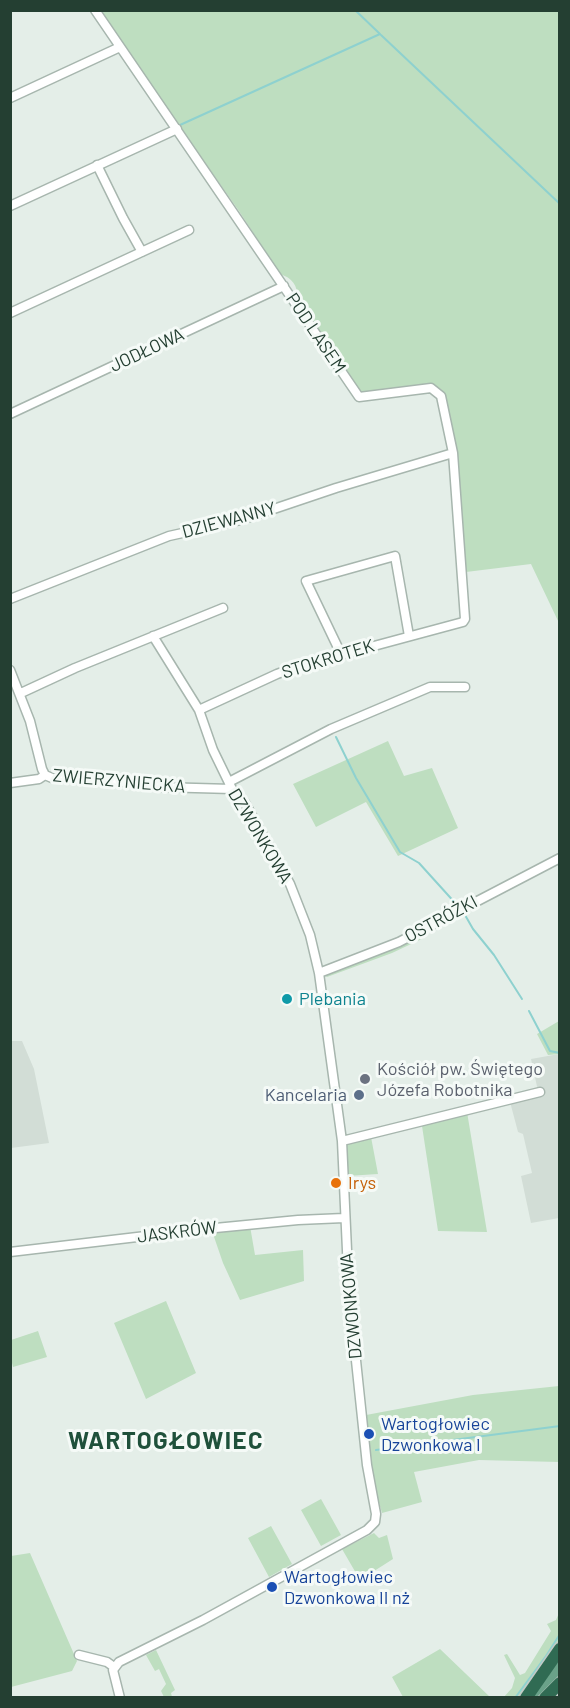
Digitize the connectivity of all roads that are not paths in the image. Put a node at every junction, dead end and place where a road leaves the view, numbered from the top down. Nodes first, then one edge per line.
1 (95, 10) edge
2 (120, 47) junction
3 (10, 98) edge
4 (177, 129) junction
5 (97, 165) junction
6 (10, 206) edge
7 (189, 230) dead end
8 (142, 252) junction
9 (284, 286) junction
10 (10, 313) edge
11 (10, 414) edge
12 (453, 453) junction
13 (10, 599) edge
14 (223, 608) dead end
15 (463, 622) joint
16 (153, 636) junction
17 (409, 636) junction
18 (341, 654) junction
19 (10, 670) edge
20 (465, 687) dead end
21 (21, 693) junction
22 (199, 710) junction
23 (45, 775) junction
24 (10, 783) edge
25 (230, 786) junction
26 (559, 860) edge
27 (319, 973) junction
28 (540, 1092) dead end
29 (342, 1141) junction
30 (344, 1218) junction
31 (10, 1252) edge
32 (560, 1649) edge
33 (79, 1655) dead end
34 (114, 1667) junction
35 (560, 1667) edge
36 (560, 1683) edge
37 (120, 1698) edge
38 (528, 1698) edge
39 (545, 1698) edge

1 - 2 street, POD LASEM
2 - 3 street
2 - 4 street, POD LASEM
4 - 5 street
4 - 9 street, POD LASEM
5 - 6 street
5 - 8 street
7 - 8 street
8 - 10 street
9 - 11 street, JODŁOWA
9 - 12 street, POD LASEM
12 - 13 street, DZIEWANNY
12 - 15 street, POD LASEM
14 - 16 street
15 - 17 street, STOKROTEK
16 - 21 street
16 - 22 street, DZWONKOWA
17 - 18 street, STOKROTEK
17 - 18 street
18 - 22 street, STOKROTEK
19 - 21 street, ZWIERZYNIECKA
20 - 25 street, DZWONKOWA
21 - 23 street, ZWIERZYNIECKA
22 - 25 street, DZWONKOWA
23 - 24 street
23 - 25 street, ZWIERZYNIECKA
25 - 27 street, DZWONKOWA
26 - 27 street, OSTRÓŻKI
27 - 29 street, DZWONKOWA
28 - 29 street
29 - 30 street, DZWONKOWA
30 - 31 street, JASKRÓW
30 - 34 street, DZWONKOWA
32 - 38 highway
33 - 34 street
34 - 37 street
35 - 38 main road
36 - 39 highway

